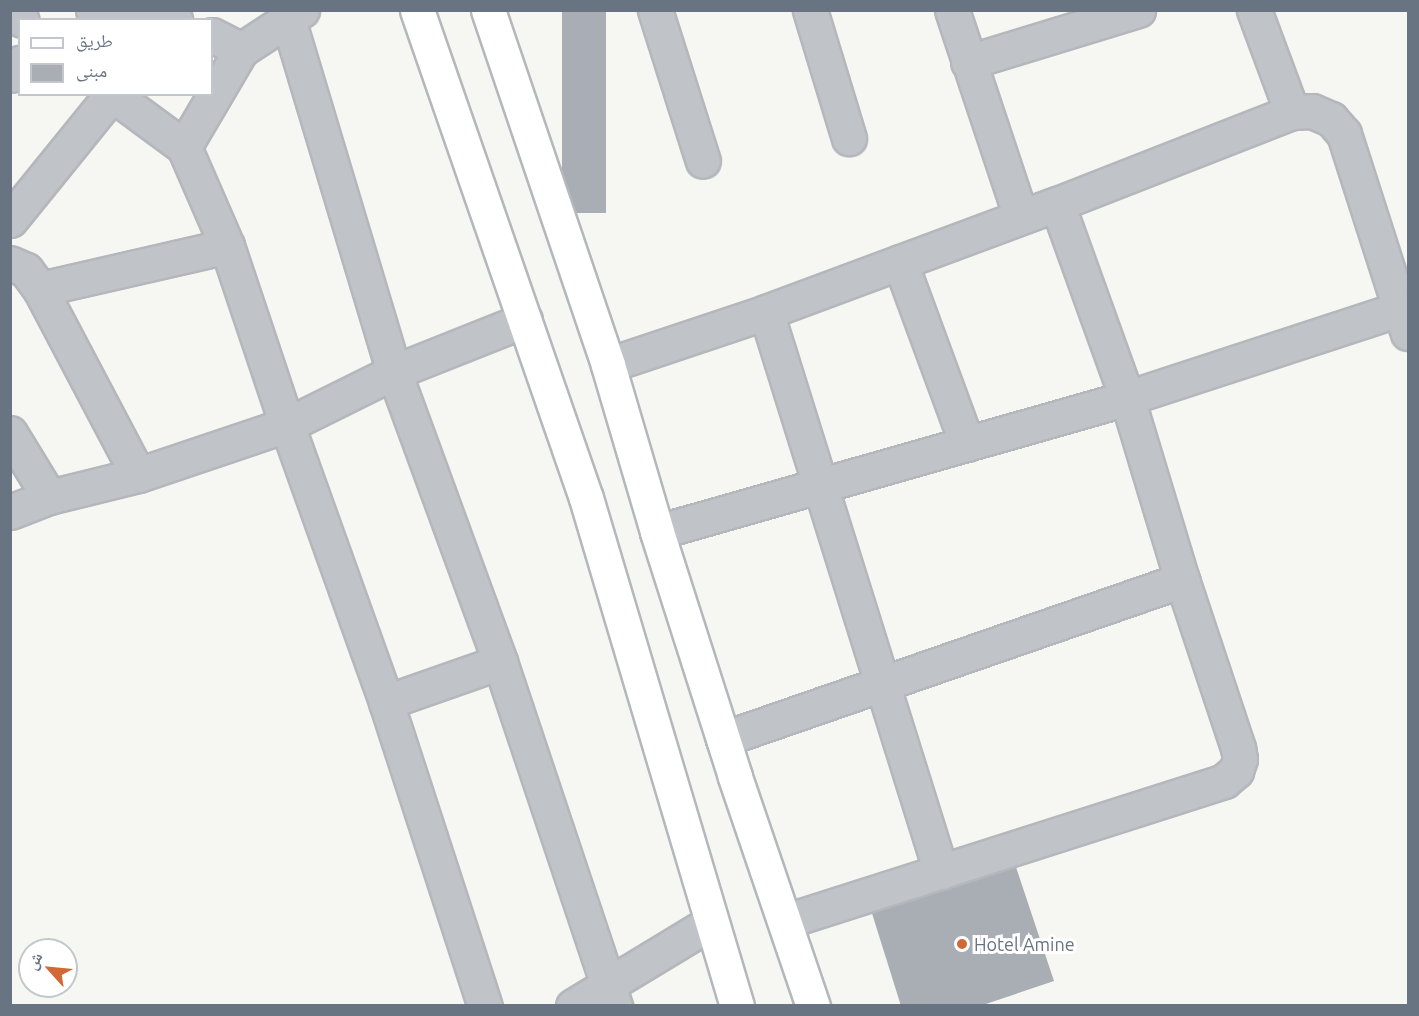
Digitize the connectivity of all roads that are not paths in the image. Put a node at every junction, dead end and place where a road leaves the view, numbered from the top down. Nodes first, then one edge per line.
1 (93, 10) edge
2 (417, 10) edge
3 (488, 10) edge
4 (655, 10) edge
5 (810, 10) edge
6 (952, 10) edge
7 (1138, 10) edge
8 (1254, 10) edge
9 (295, 15) edge
10 (159, 18) edge
11 (213, 36) edge
12 (241, 50) junction
13 (968, 62) junction
14 (110, 96) edge
15 (115, 96) edge
16 (1292, 112) junction
17 (849, 138) dead end
18 (184, 147) junction
19 (703, 161) dead end
20 (1057, 204) junction
21 (1021, 216) junction
22 (10, 220) edge
23 (227, 246) junction
24 (900, 262) junction
25 (10, 263) edge
26 (40, 289) junction
27 (766, 312) junction
28 (525, 320) junction
29 (1404, 321) edge
30 (608, 365) junction
31 (394, 372) junction
32 (1127, 398) junction
33 (287, 425) junction
34 (10, 433) edge
35 (966, 444) junction
36 (138, 475) junction
37 (821, 487) junction
38 (49, 497) junction
39 (10, 512) edge
40 (657, 532) junction
41 (1182, 580) junction
42 (500, 662) junction
43 (882, 683) junction
44 (386, 702) junction
45 (723, 739) junction
46 (941, 872) junction
47 (786, 921) junction
48 (711, 923) junction
49 (612, 995) edge
50 (485, 1005) edge
51 (573, 1005) edge
52 (737, 1005) edge
53 (813, 1005) edge

1 - 10 street
2 - 28 main road
3 - 30 main road
4 - 19 street
5 - 17 street
6 - 13 street
7 - 13 street
8 - 16 street
9 - 12 street
9 - 31 street
11 - 12 street
12 - 18 street
13 - 21 street
14 - 22 street
15 - 18 street
16 - 20 street
16 - 29 street
18 - 23 street
20 - 21 street
20 - 32 street
21 - 24 street
23 - 26 street
23 - 33 street
24 - 27 street
24 - 35 street
25 - 26 street
26 - 36 street
27 - 30 street
27 - 37 street
28 - 31 street
28 - 48 main road
29 - 32 street
30 - 40 main road
31 - 33 street
31 - 42 street
32 - 35 street
32 - 41 street
33 - 36 street
33 - 44 street
34 - 38 street
35 - 37 street
36 - 38 street
37 - 40 street
37 - 43 street
38 - 39 street
40 - 45 main road
41 - 43 street
41 - 46 street
42 - 44 street
42 - 49 street
43 - 45 street
43 - 46 street
44 - 50 street
45 - 47 main road
46 - 47 street
47 - 53 main road
48 - 49 street
48 - 52 main road
49 - 51 street

